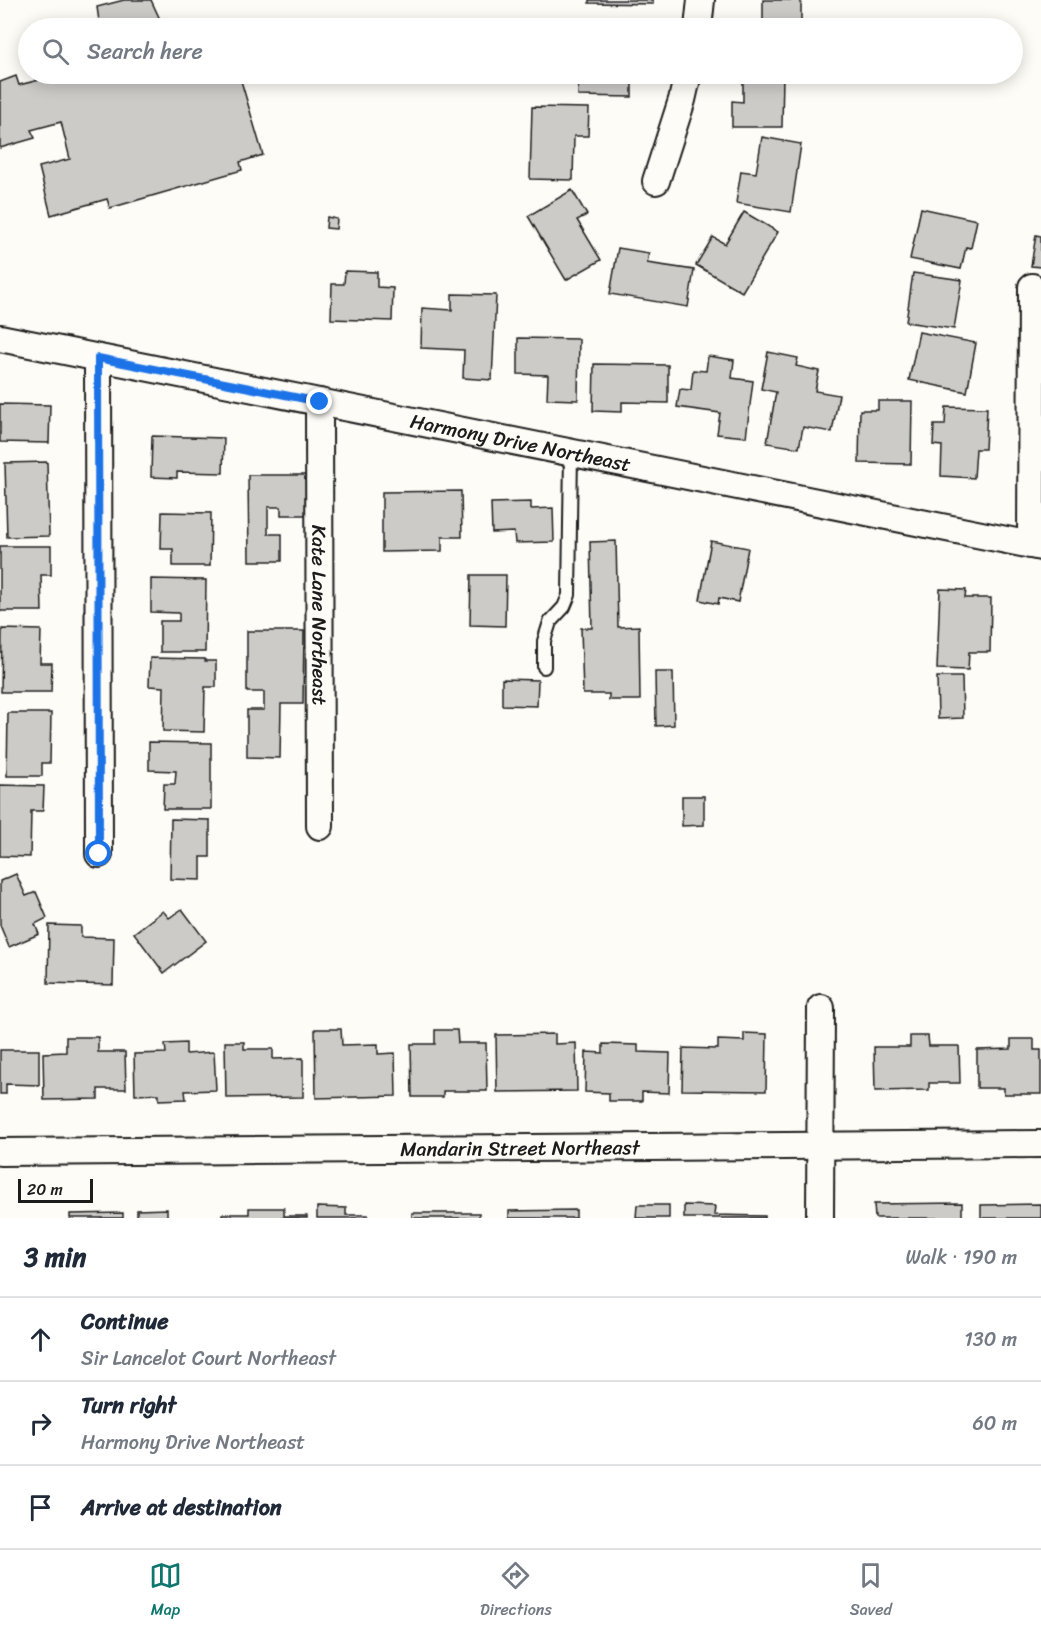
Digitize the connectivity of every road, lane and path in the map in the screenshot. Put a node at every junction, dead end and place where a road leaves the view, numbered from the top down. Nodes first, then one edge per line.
1 (701, 0) edge
2 (699, 18) edge
3 (686, 84) edge
4 (656, 181) dead end
5 (1032, 287) dead end
6 (0, 338) edge
7 (98, 358) junction
8 (320, 402) junction
9 (571, 453) junction
10 (1036, 546) edge
11 (544, 667) dead end
12 (320, 826) dead end
13 (99, 854) dead end
14 (821, 1008) dead end
15 (1041, 1144) edge
16 (820, 1146) junction
17 (0, 1152) edge
18 (820, 1218) edge

1 - 2 street
3 - 4 street
5 - 10 street
6 - 7 street, Harmony Drive Northeast
7 - 8 street, Harmony Drive Northeast
7 - 13 street
8 - 9 street, Harmony Drive Northeast
8 - 12 street, Kate Lane Northeast
9 - 10 street, Harmony Drive Northeast
9 - 11 lane
14 - 16 street
15 - 16 street, Mandarin Street Northeast
16 - 17 street, Mandarin Street Northeast
16 - 18 street

